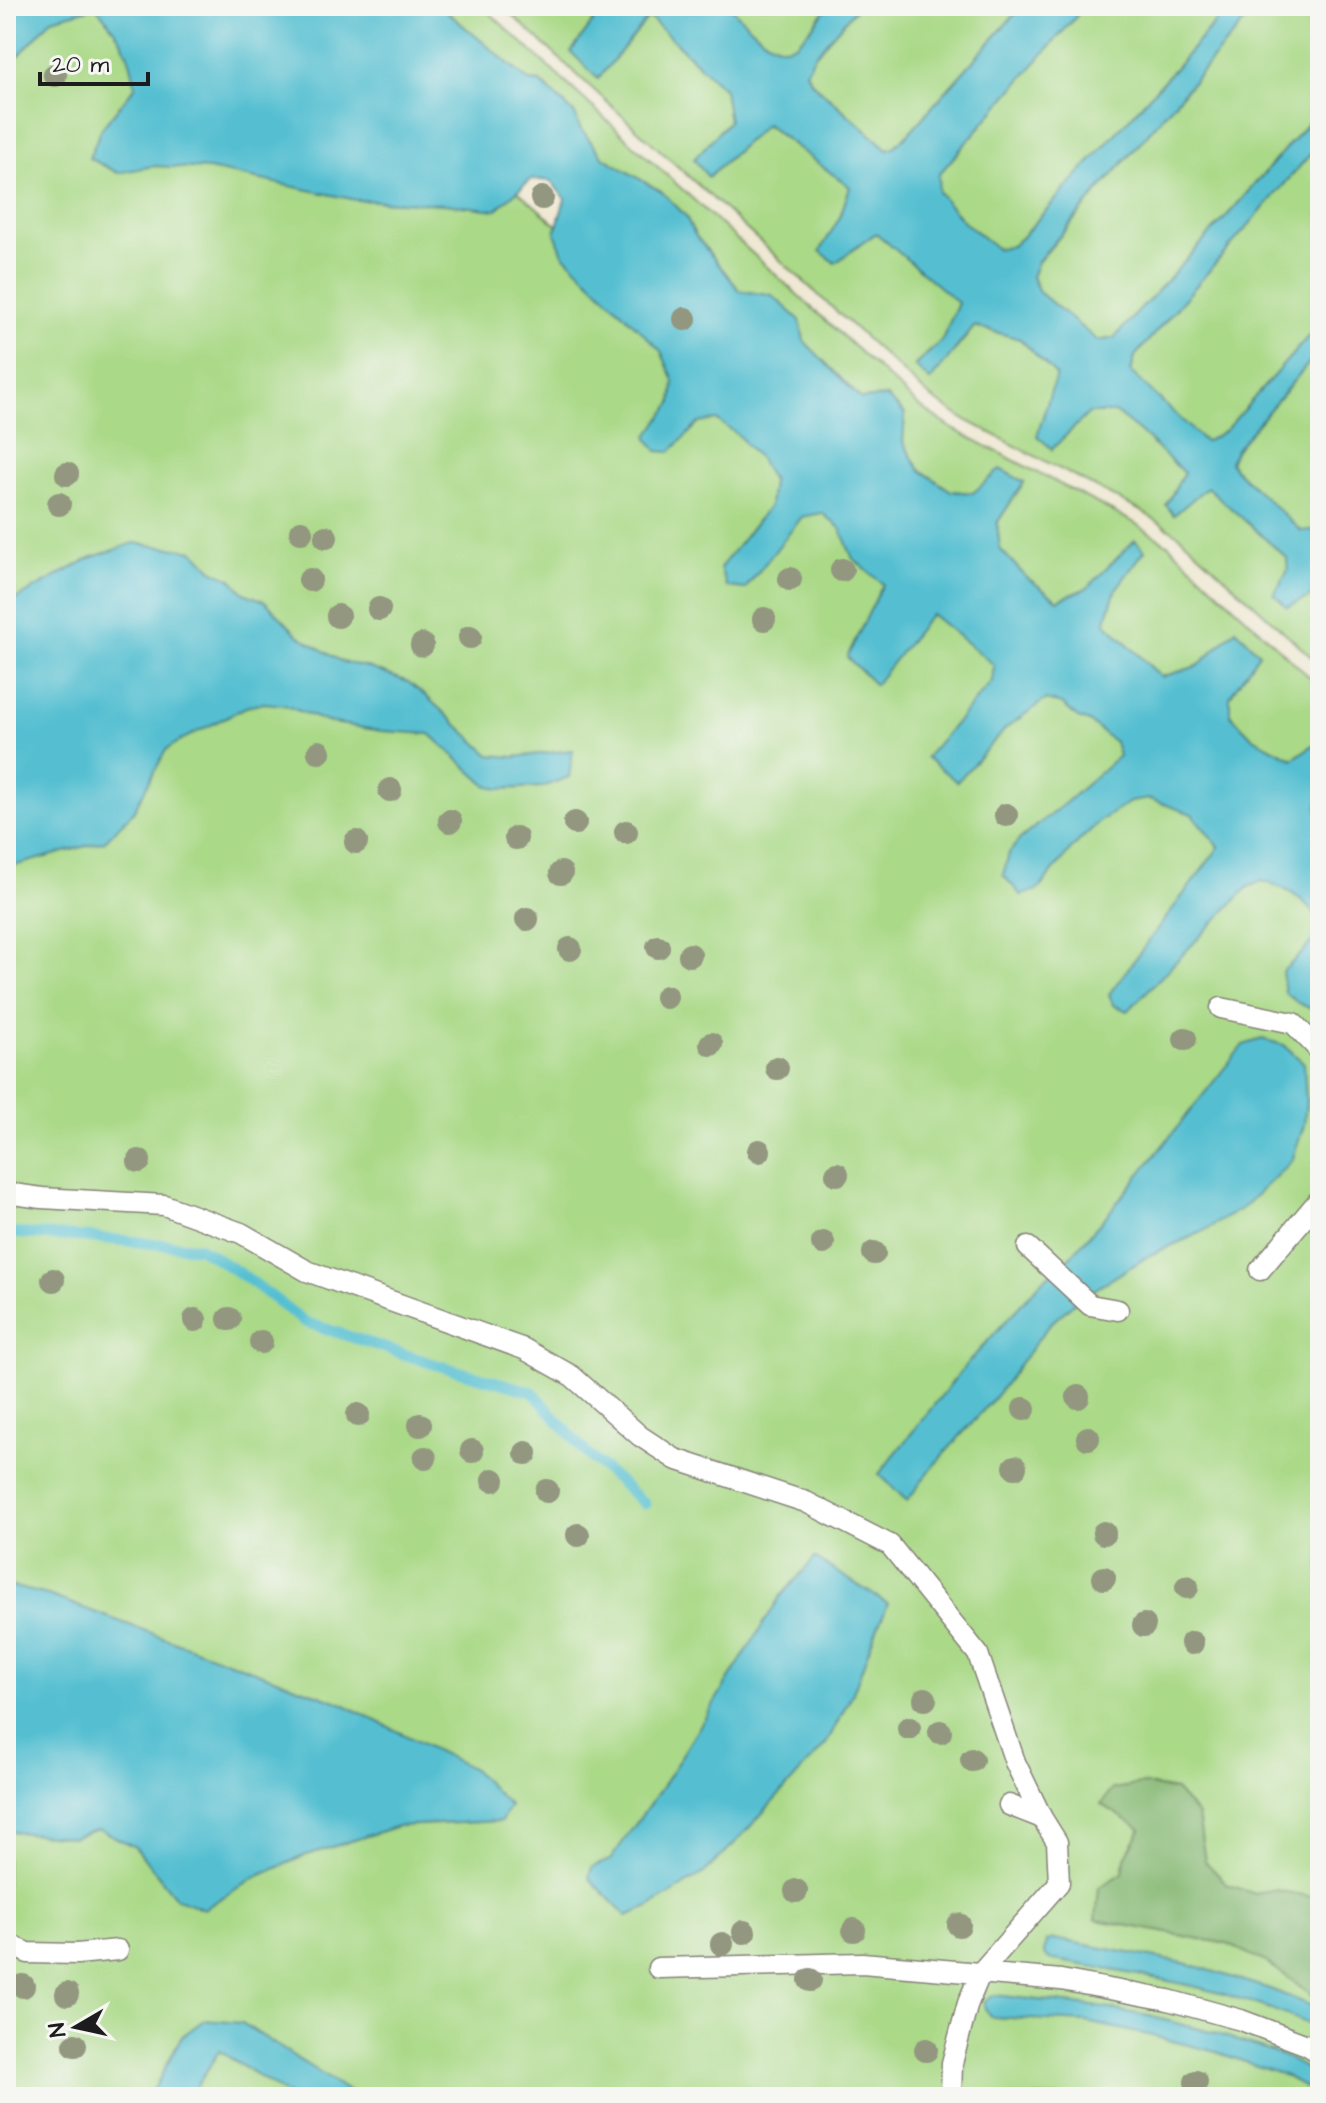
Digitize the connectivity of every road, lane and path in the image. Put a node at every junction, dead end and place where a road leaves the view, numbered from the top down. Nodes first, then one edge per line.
1 (1221, 1008) dead end
2 (1320, 1051) edge
3 (6, 1193) edge
4 (1320, 1199) edge
5 (1028, 1247) dead end
6 (1260, 1270) dead end
7 (1118, 1310) dead end
8 (1009, 1805) dead end
9 (1042, 1818) junction
10 (6, 1943) edge
11 (118, 1950) dead end
12 (658, 1968) dead end
13 (981, 1972) junction
14 (1320, 2053) edge
15 (951, 2097) edge

1 - 2 lane
3 - 9 lane
4 - 6 lane
5 - 7 lane
8 - 9 lane
9 - 13 lane
10 - 11 lane
12 - 13 lane
13 - 14 lane
13 - 15 lane

